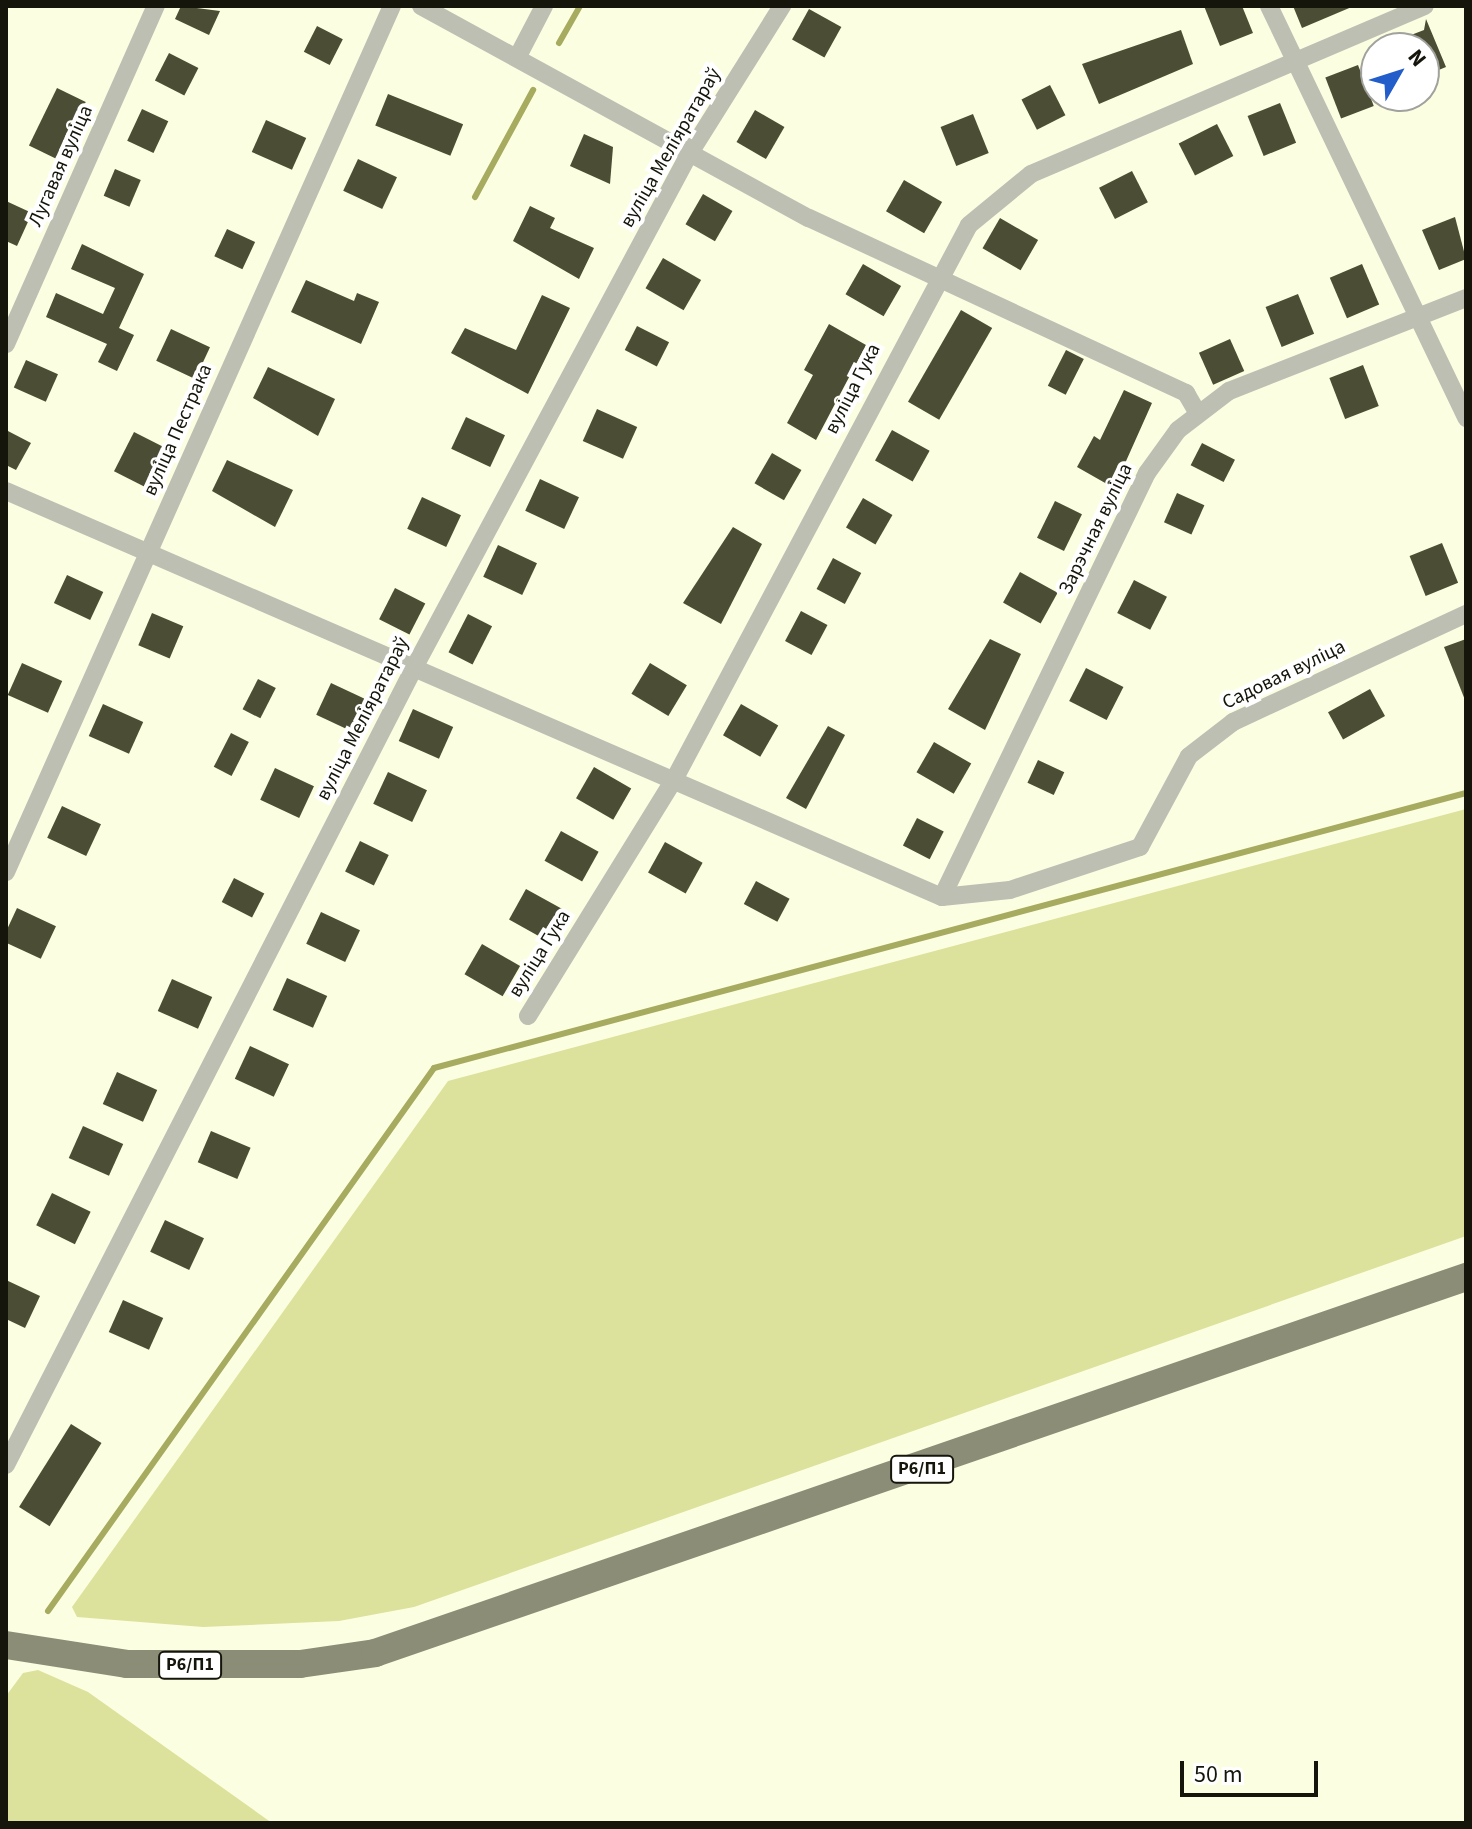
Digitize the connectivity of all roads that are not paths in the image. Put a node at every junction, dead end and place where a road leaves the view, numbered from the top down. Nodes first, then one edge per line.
1 (156, 6) edge
2 (392, 6) edge
3 (421, 6) edge
4 (544, 6) edge
5 (782, 6) edge
6 (1269, 6) edge
7 (1425, 6) edge
8 (518, 56) junction
9 (1298, 64) junction
10 (688, 156) junction
11 (936, 276) junction
12 (1466, 298) edge
13 (1416, 321) junction
14 (6, 344) edge
15 (1196, 410) junction
16 (1466, 418) edge
17 (6, 491) edge
18 (147, 553) junction
19 (1466, 614) edge
20 (415, 666) junction
21 (675, 778) junction
22 (6, 872) edge
23 (942, 897) junction
24 (528, 1016) dead end
25 (1466, 1277) edge
26 (6, 1465) edge
27 (6, 1645) edge

1 - 14 street, Лугавая вуліца
2 - 18 street, вуліца Пестрака
3 - 8 street
4 - 8 street
5 - 10 street, вуліца Меліяратараў
6 - 9 street
7 - 9 street, вуліца Гука
8 - 10 street
9 - 11 street, вуліца Гука
9 - 13 street
10 - 11 street
10 - 20 street, вуліца Меліяратараў
11 - 15 street
11 - 21 street, вуліца Гука
12 - 13 street
13 - 15 street
13 - 16 street
15 - 23 street, Зарэчная вуліца
17 - 18 street
18 - 20 street
18 - 22 street, вуліца Пестрака
19 - 23 street, Садовая вуліца
20 - 21 street
20 - 26 street, вуліца Меліяратараў
21 - 23 street
21 - 24 street, вуліца Гука
25 - 27 main road, Р6/П1

